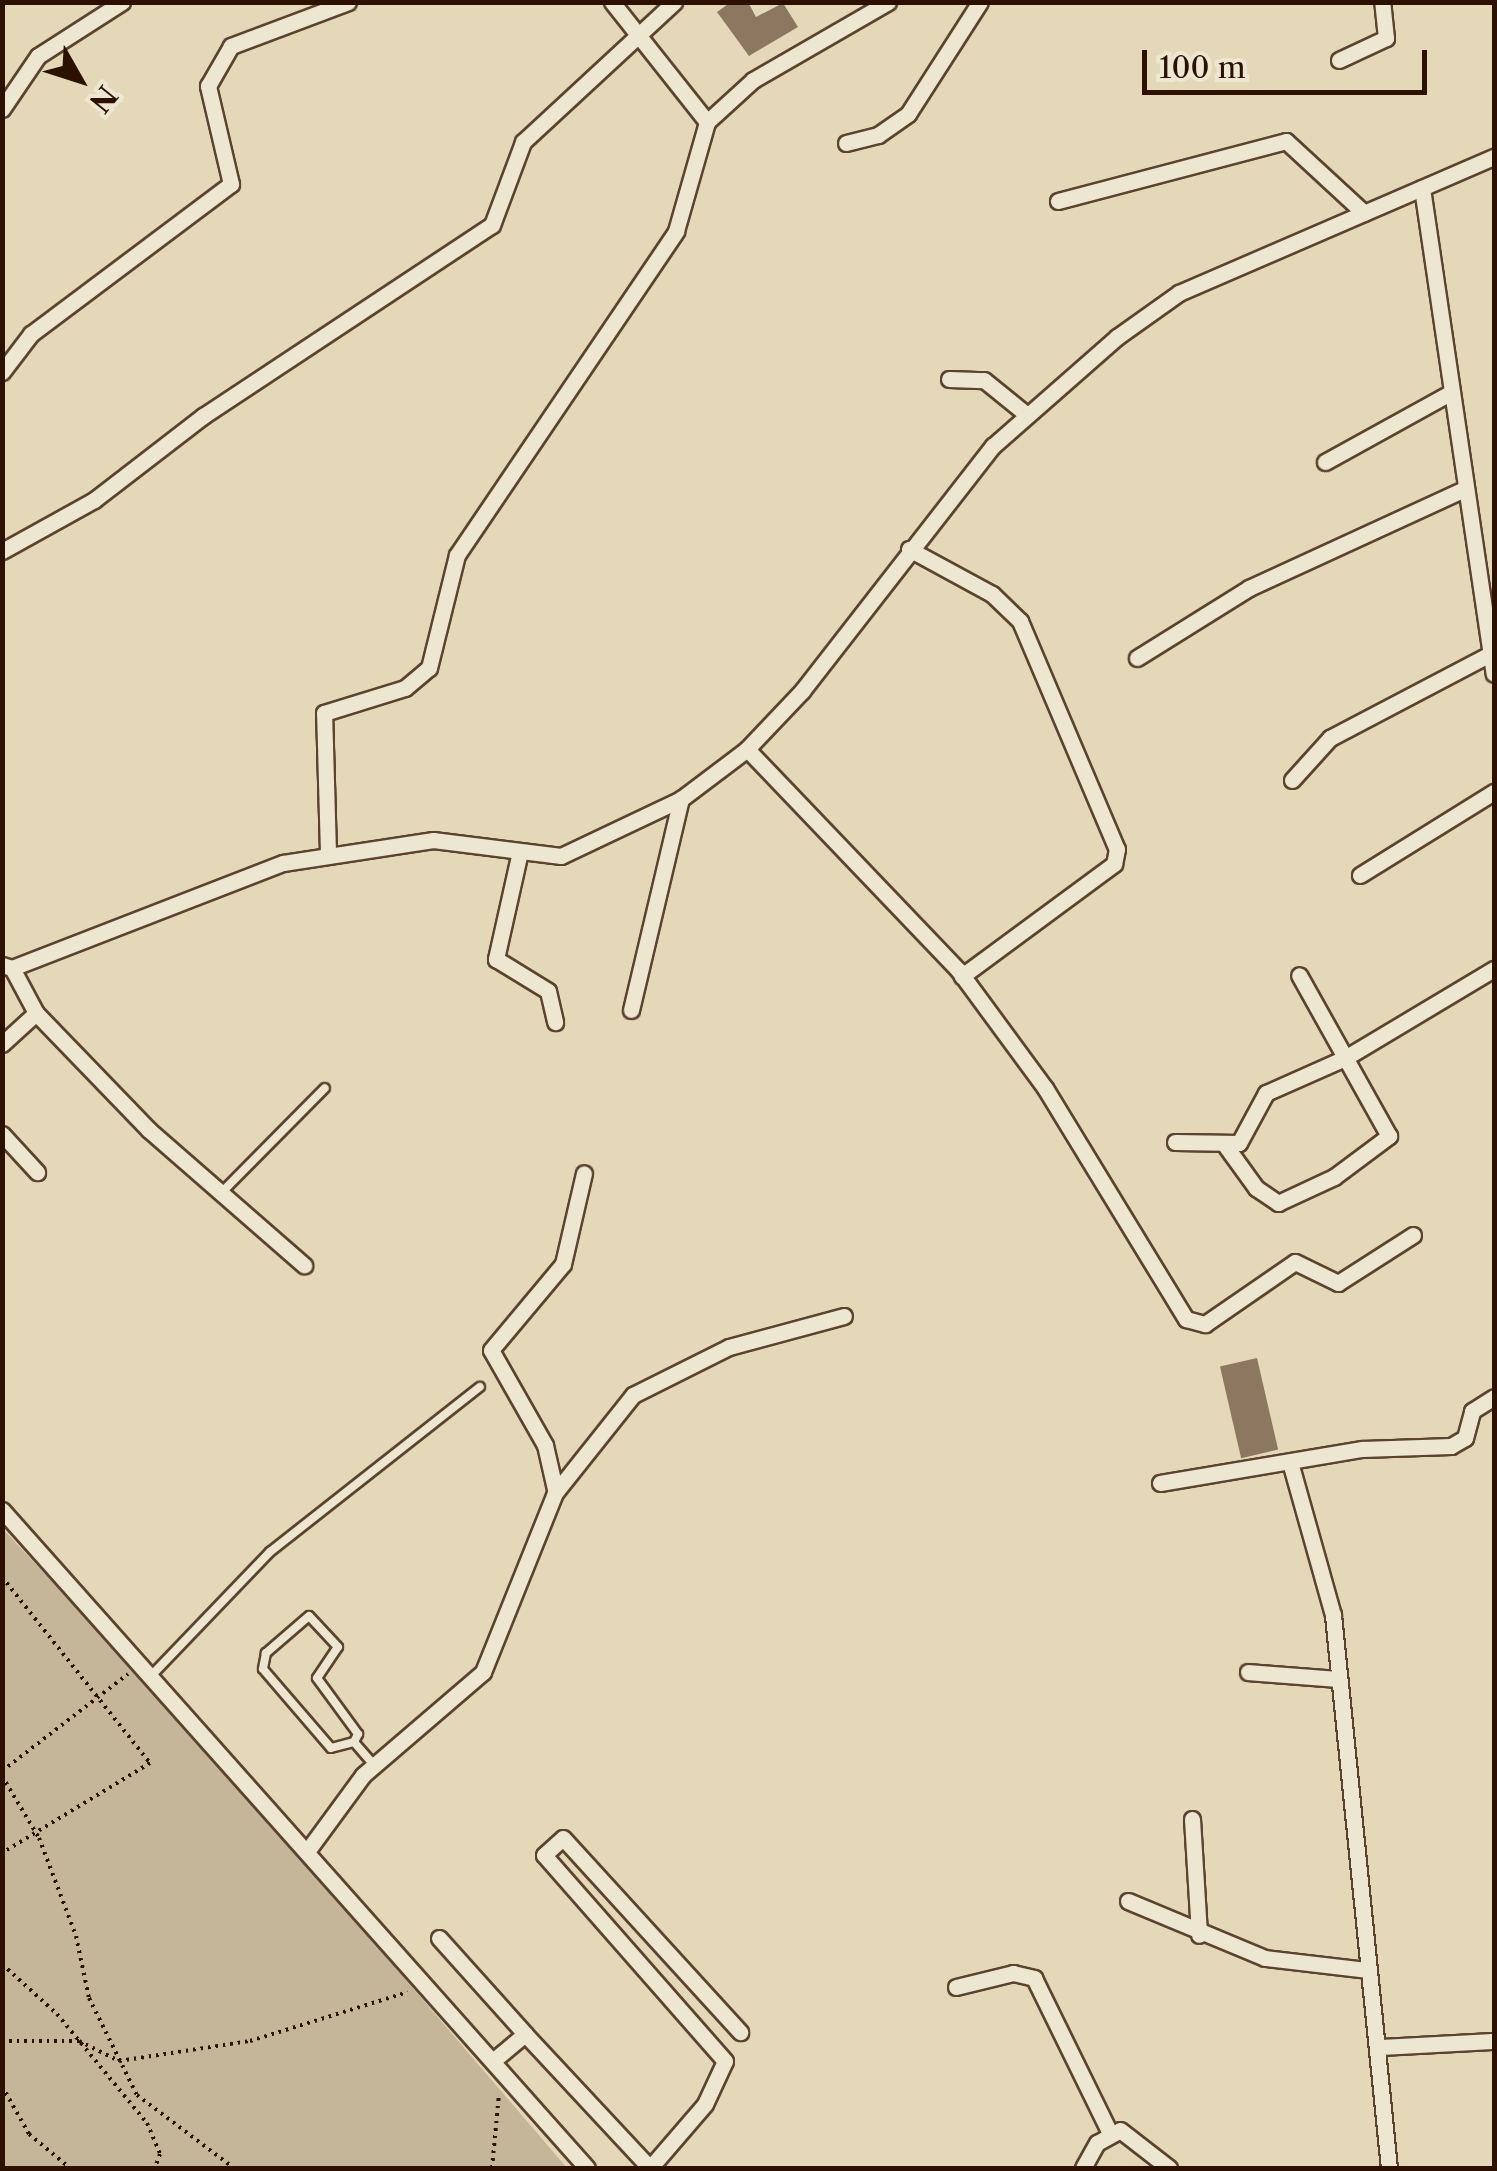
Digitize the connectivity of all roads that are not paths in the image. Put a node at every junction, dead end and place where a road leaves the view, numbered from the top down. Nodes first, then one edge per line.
1 (122, 2) edge
2 (348, 2) edge
3 (612, 2) edge
4 (674, 2) edge
5 (888, 2) edge
6 (980, 2) edge
7 (1382, 2) edge
8 (638, 28) junction
9 (1340, 60) dead end
10 (7, 88) edge
11 (2, 109) edge
12 (706, 122) junction
13 (846, 143) dead end
14 (1494, 157) edge
15 (1422, 188) junction
16 (1058, 202) dead end
17 (1364, 212) junction
18 (2, 372) edge
19 (949, 379) dead end
20 (1448, 394) junction
21 (1026, 414) junction
22 (1324, 462) dead end
23 (1464, 488) junction
24 (910, 550) junction
25 (2, 551) edge
26 (1490, 654) junction
27 (1137, 658) dead end
28 (1494, 674) edge
29 (747, 748) junction
30 (1292, 780) dead end
31 (1494, 792) edge
32 (681, 799) junction
33 (328, 854) junction
34 (519, 856) junction
35 (1360, 875) dead end
36 (7, 967) edge
37 (1494, 968) edge
38 (1299, 975) dead end
39 (962, 976) junction
40 (631, 1010) dead end
41 (36, 1013) junction
42 (555, 1022) dead end
43 (2, 1044) edge
44 (1345, 1058) junction
45 (325, 1088) dead end
46 (2, 1134) edge
47 (1174, 1142) dead end
48 (1226, 1145) junction
49 (37, 1172) dead end
50 (584, 1173) dead end
51 (222, 1192) junction
52 (1413, 1235) dead end
53 (304, 1266) dead end
54 (844, 1316) dead end
55 (480, 1386) dead end
56 (1494, 1397) edge
57 (1290, 1462) junction
58 (1160, 1483) dead end
59 (555, 1493) junction
60 (2, 1510) edge
61 (145, 1671) junction
62 (1248, 1672) dead end
63 (1337, 1679) junction
64 (354, 1742) junction
65 (374, 1765) junction
66 (1192, 1819) dead end
67 (308, 1850) junction
68 (1128, 1901) dead end
69 (1198, 1935) junction
70 (439, 1938) dead end
71 (1368, 1970) junction
72 (956, 1988) dead end
73 (740, 2032) dead end
74 (524, 2034) junction
75 (1494, 2041) edge
76 (1379, 2048) junction
77 (498, 2062) junction
78 (1109, 2130) junction
79 (587, 2168) edge
80 (1084, 2168) edge
81 (1169, 2168) edge
82 (1389, 2168) edge

1 - 10 street
2 - 18 street
3 - 8 street
4 - 8 street
5 - 12 street
6 - 13 street
7 - 9 street
8 - 12 street
8 - 25 street
10 - 11 street
12 - 33 street
14 - 15 street
15 - 17 street
15 - 20 street
16 - 17 street
17 - 21 street
19 - 21 street
20 - 22 street
20 - 23 street
21 - 24 street
23 - 26 street
23 - 27 street
24 - 29 street
24 - 39 street
26 - 28 street
26 - 30 street
29 - 32 street
29 - 39 street
31 - 35 street
32 - 34 street
32 - 40 street
33 - 34 street
33 - 36 street
34 - 42 street
36 - 41 street
37 - 44 street
38 - 44 street
39 - 52 street
41 - 43 street
41 - 51 street
44 - 48 street
44 - 48 street
45 - 51 lane
46 - 49 street
47 - 48 street
50 - 59 street
51 - 53 street
54 - 59 street
55 - 61 lane
56 - 57 street
57 - 58 street
57 - 63 street
59 - 65 street
60 - 61 street
61 - 67 street
62 - 63 street
63 - 71 street
64 - 64 lane
64 - 65 lane
65 - 67 street
66 - 69 street
67 - 77 street
68 - 69 street
69 - 71 street
70 - 74 street
71 - 76 street
72 - 78 street
73 - 74 street
74 - 77 street
75 - 76 street
76 - 82 street
77 - 79 street
78 - 80 street
78 - 81 street

